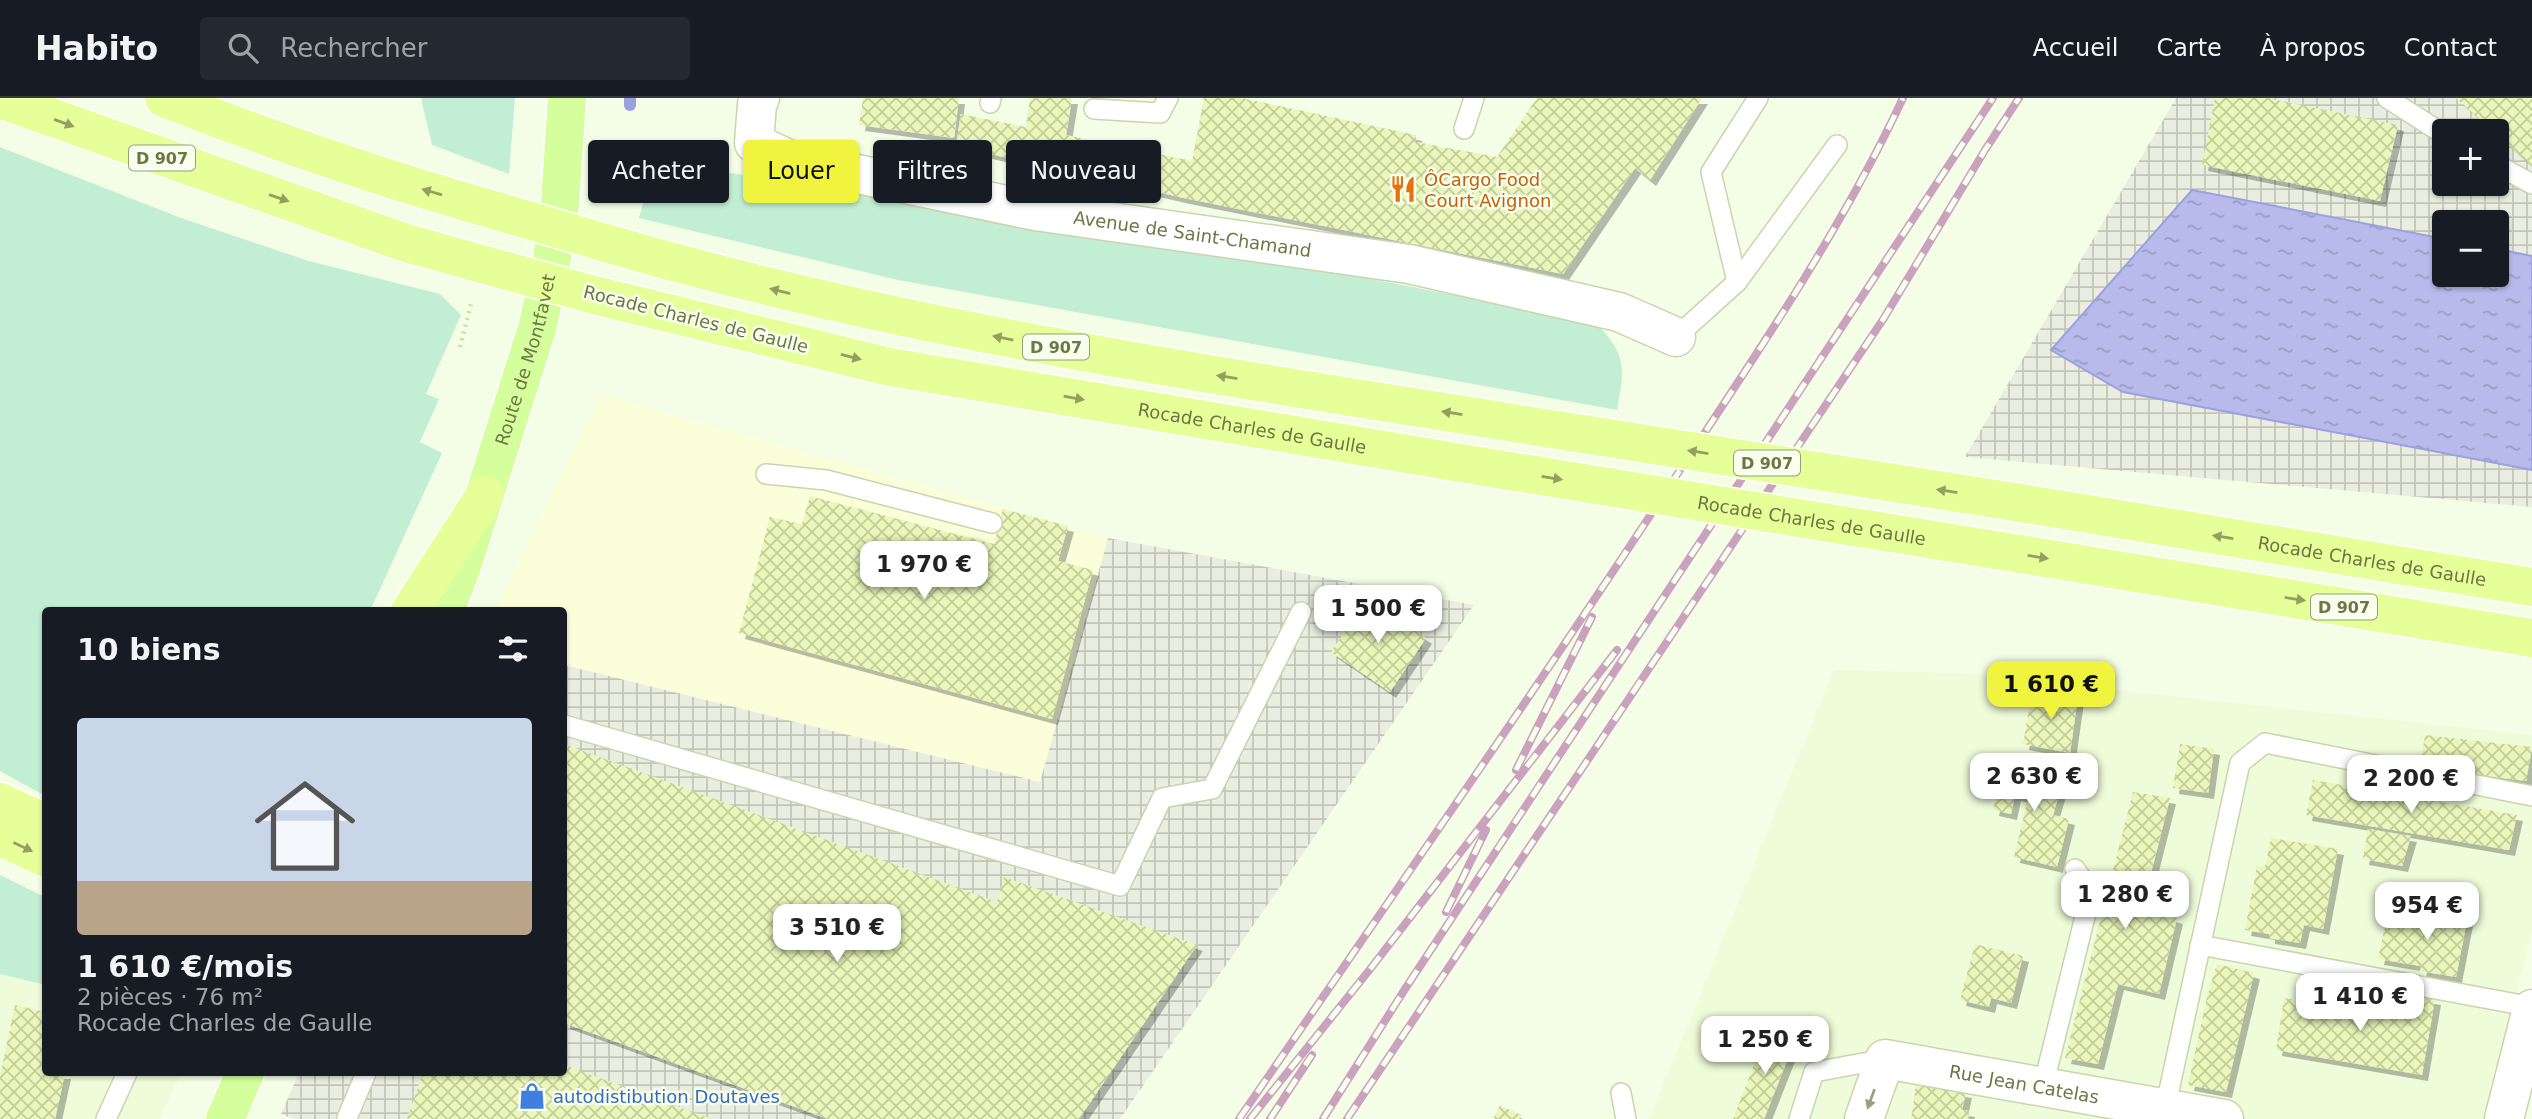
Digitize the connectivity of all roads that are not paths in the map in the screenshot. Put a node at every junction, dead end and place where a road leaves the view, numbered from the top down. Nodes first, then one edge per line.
1 (164, 98) edge
2 (567, 98) edge
3 (760, 98) edge
4 (1168, 98) edge
5 (1474, 98) edge
6 (1758, 98) edge
7 (2387, 98) edge
8 (0, 99) edge
9 (1094, 109) dead end
10 (2432, 127) edge
11 (1464, 129) dead end
12 (1838, 145) dead end
13 (2509, 172) edge
14 (2532, 184) edge
15 (1737, 282) junction
16 (1676, 337) joint
17 (766, 474) dead end
18 (485, 495) junction
19 (992, 523) dead end
20 (2532, 587) edge
21 (413, 607) edge
22 (446, 607) edge
23 (1301, 612) dead end
24 (2532, 638) edge
25 (567, 726) edge
26 (2532, 796) edge
27 (0, 802) edge
28 (42, 821) edge
29 (0, 837) edge
30 (42, 856) edge
31 (2075, 869) dead end
32 (2200, 945) junction
33 (2532, 1008) edge
34 (1885, 1059) junction
35 (126, 1076) edge
36 (244, 1076) edge
37 (365, 1076) edge
38 (2043, 1087) junction
39 (1621, 1093) dead end
40 (2087, 1107) edge
41 (2165, 1109) junction
42 (347, 1118) edge
43 (106, 1119) edge
44 (225, 1119) edge
45 (1626, 1119) edge
46 (1799, 1119) edge
47 (1864, 1119) edge
48 (2224, 1119) edge
49 (2504, 1119) edge

20 -> 1 highway, Rocade Charles de Gaulle / D 907, bridge
2 - 18 main road, Route de Montfavet
3 - 16 street, Avenue de Saint-Chamand
4 - 9 lane
5 - 11 lane
6 - 15 lane
7 - 10 lane
8 -> 24 highway, Rocade Charles de Gaulle / D 907, bridge
12 - 15 lane
13 - 14 lane
15 - 16 lane
17 - 19 lane
18 - 21 highway
18 - 22 main road, Route de Montfavet
23 - 25 lane
26 - 32 lane
27 - 28 highway
29 -> 30 highway
31 - 38 lane
32 - 33 lane
32 - 41 lane
33 - 49 street
34 - 38 street, Rue Jean Catelas
34 - 46 lane
34 -> 47 street
35 - 43 lane
36 - 44 main road
37 - 42 lane
38 - 40 street, Rue Jean Catelas
39 - 45 lane
40 - 41 street, Rue Jean Catelas
41 - 48 street, Rue Jean Catelas

